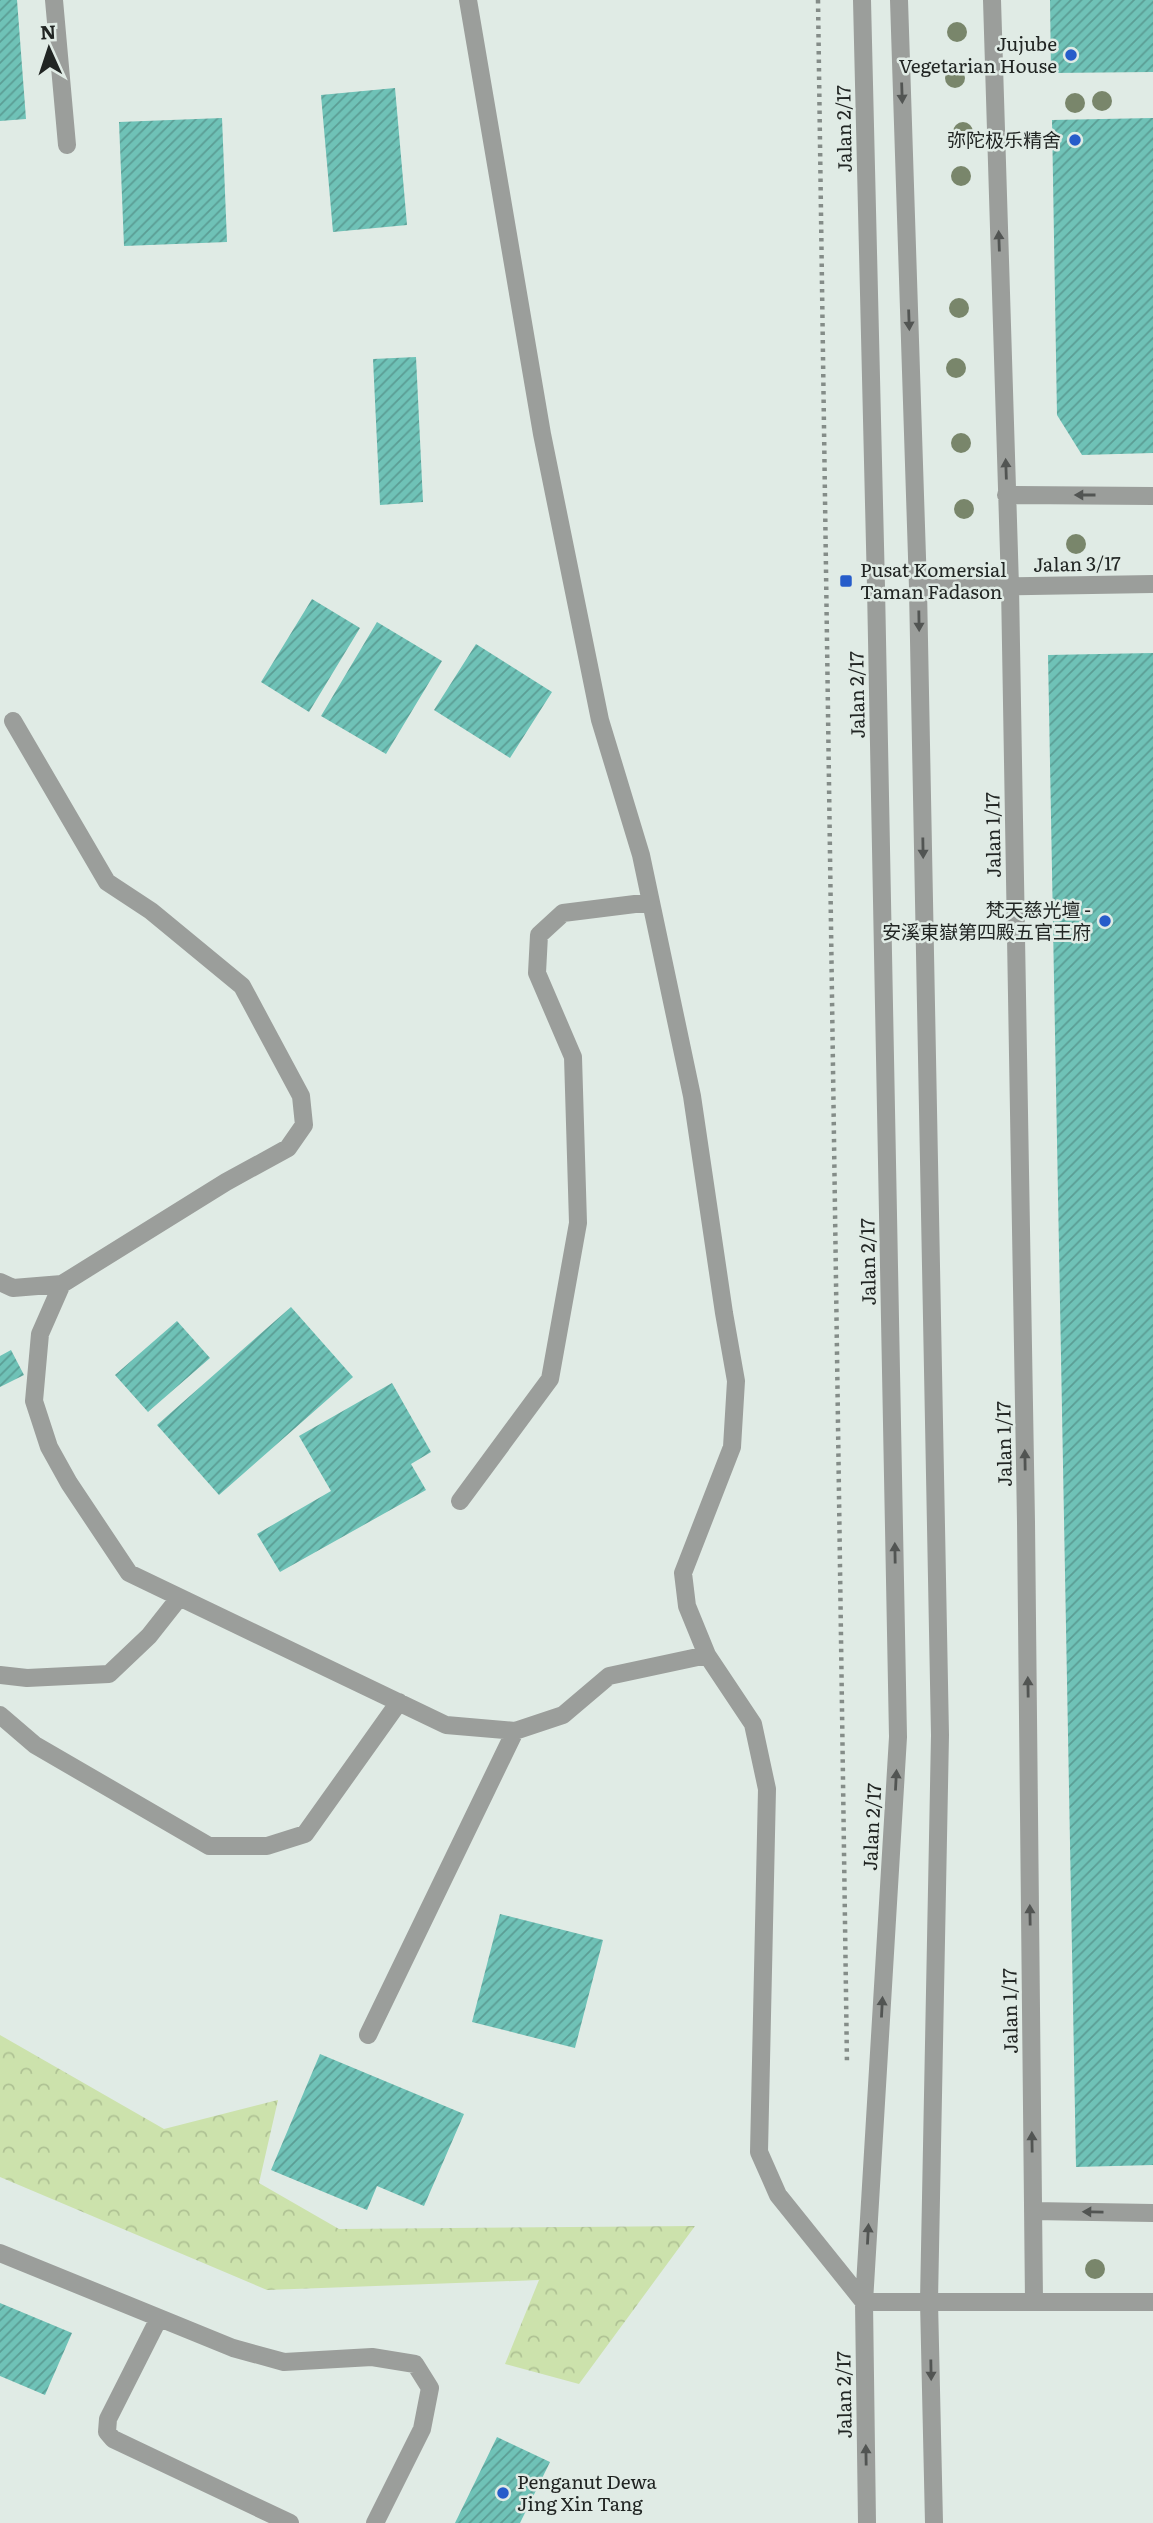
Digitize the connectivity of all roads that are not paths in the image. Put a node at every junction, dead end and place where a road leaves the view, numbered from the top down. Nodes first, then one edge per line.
1 (54, 0) edge
2 (468, 0) edge
3 (862, 0) edge
4 (899, 0) edge
5 (992, 0) edge
6 (67, 145) dead end
7 (1006, 495) junction
8 (1153, 496) edge
9 (1153, 584) edge
10 (1010, 586) junction
11 (918, 588) junction
12 (13, 721) dead end
13 (651, 902) junction
14 (0, 1282) edge
15 (62, 1284) junction
16 (460, 1501) dead end
17 (179, 1598) junction
18 (707, 1655) junction
19 (0, 1675) edge
20 (399, 1702) junction
21 (0, 1716) edge
22 (515, 1731) junction
23 (368, 2035) dead end
24 (1032, 2211) junction
25 (1153, 2213) edge
26 (0, 2253) edge
27 (929, 2301) junction
28 (864, 2302) junction
29 (1034, 2302) junction
30 (1153, 2302) edge
31 (159, 2318) junction
32 (290, 2523) edge
33 (375, 2523) edge
34 (867, 2523) edge
35 (934, 2523) edge

1 - 6 street
2 - 13 street
28 -> 3 street, Jalan 2/17
4 -> 11 street
7 -> 5 street, Jalan 1/17
8 -> 7 street
7 - 10 street, Jalan 1/17
9 - 10 street, Jalan 3/17
10 - 11 street, Jalan 3/17
24 -> 10 street, Jalan 1/17
11 -> 27 street
12 - 15 street
13 - 16 street
13 - 18 street
14 - 15 street
15 - 17 street
17 - 19 street
17 - 20 street
18 - 22 street
18 - 28 street
20 - 21 street
20 - 22 street
22 - 23 street
25 -> 24 street
24 - 29 street, Jalan 1/17
26 - 31 street
27 - 28 street
27 - 29 street
27 -> 35 street
34 -> 28 street, Jalan 2/17
29 - 30 street
31 - 32 street
31 - 33 street

